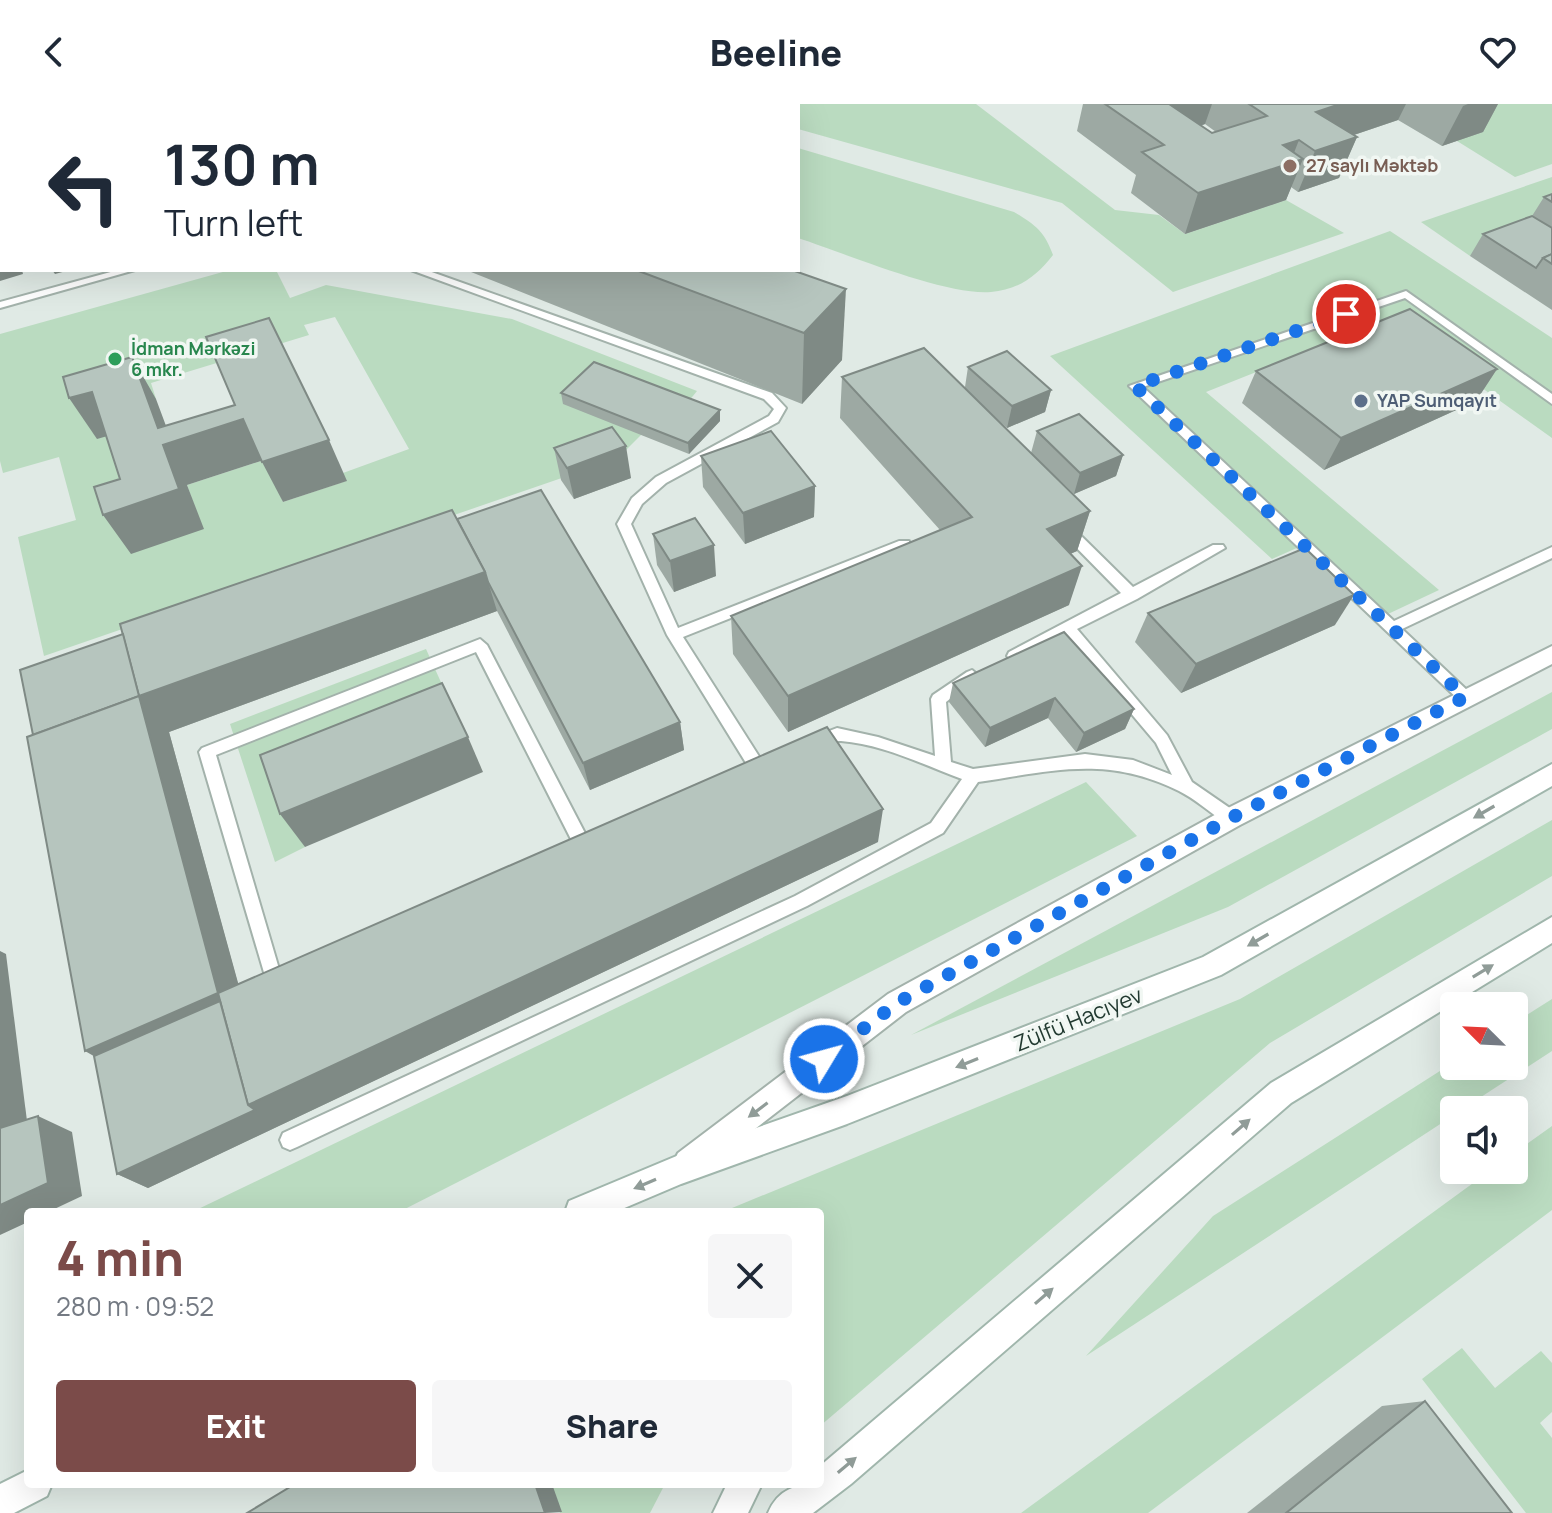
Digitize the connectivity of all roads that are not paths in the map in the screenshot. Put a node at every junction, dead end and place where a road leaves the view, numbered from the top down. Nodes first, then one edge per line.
1 (123, 272) edge
2 (422, 272) edge
3 (0, 305) edge
4 (1552, 400) edge
5 (1052, 514) edge
6 (904, 544) edge
7 (1218, 548) dead end
8 (1552, 552) edge
9 (1132, 595) junction
10 (1392, 628) junction
11 (1068, 629) junction
12 (674, 635) junction
13 (1552, 654) edge
14 (1465, 697) junction
15 (944, 766) junction
16 (1552, 774) edge
17 (973, 776) junction
18 (1186, 787) junction
19 (1231, 818) junction
20 (582, 844) edge
21 (1552, 929) edge
22 (302, 967) edge
23 (290, 1140) dead end
24 (679, 1170) junction
25 (589, 1208) edge
26 (824, 1483) edge
27 (27, 1488) edge
28 (743, 1488) edge
29 (818, 1488) edge
30 (0, 1502) edge
31 (730, 1513) edge
32 (785, 1513) edge

1 - 3 lane
2 - 12 lane
4 - 10 lane
5 - 9 lane
6 - 12 lane
7 - 9 lane
8 - 10 lane
9 - 11 lane
10 - 14 lane
11 - 15 lane
11 - 18 lane
12 - 15 lane
13 - 14 main road
14 - 19 main road
15 - 17 lane
16 -> 24 main road, Zülfü Hacıyev
17 - 18 lane
17 - 23 lane
18 - 19 lane
19 -> 24 main road
20 - 22 lane
26 -> 21 main road
24 -> 25 main road, Zülfü Hacıyev
27 - 30 main road
28 - 31 main road
32 -> 29 main road

